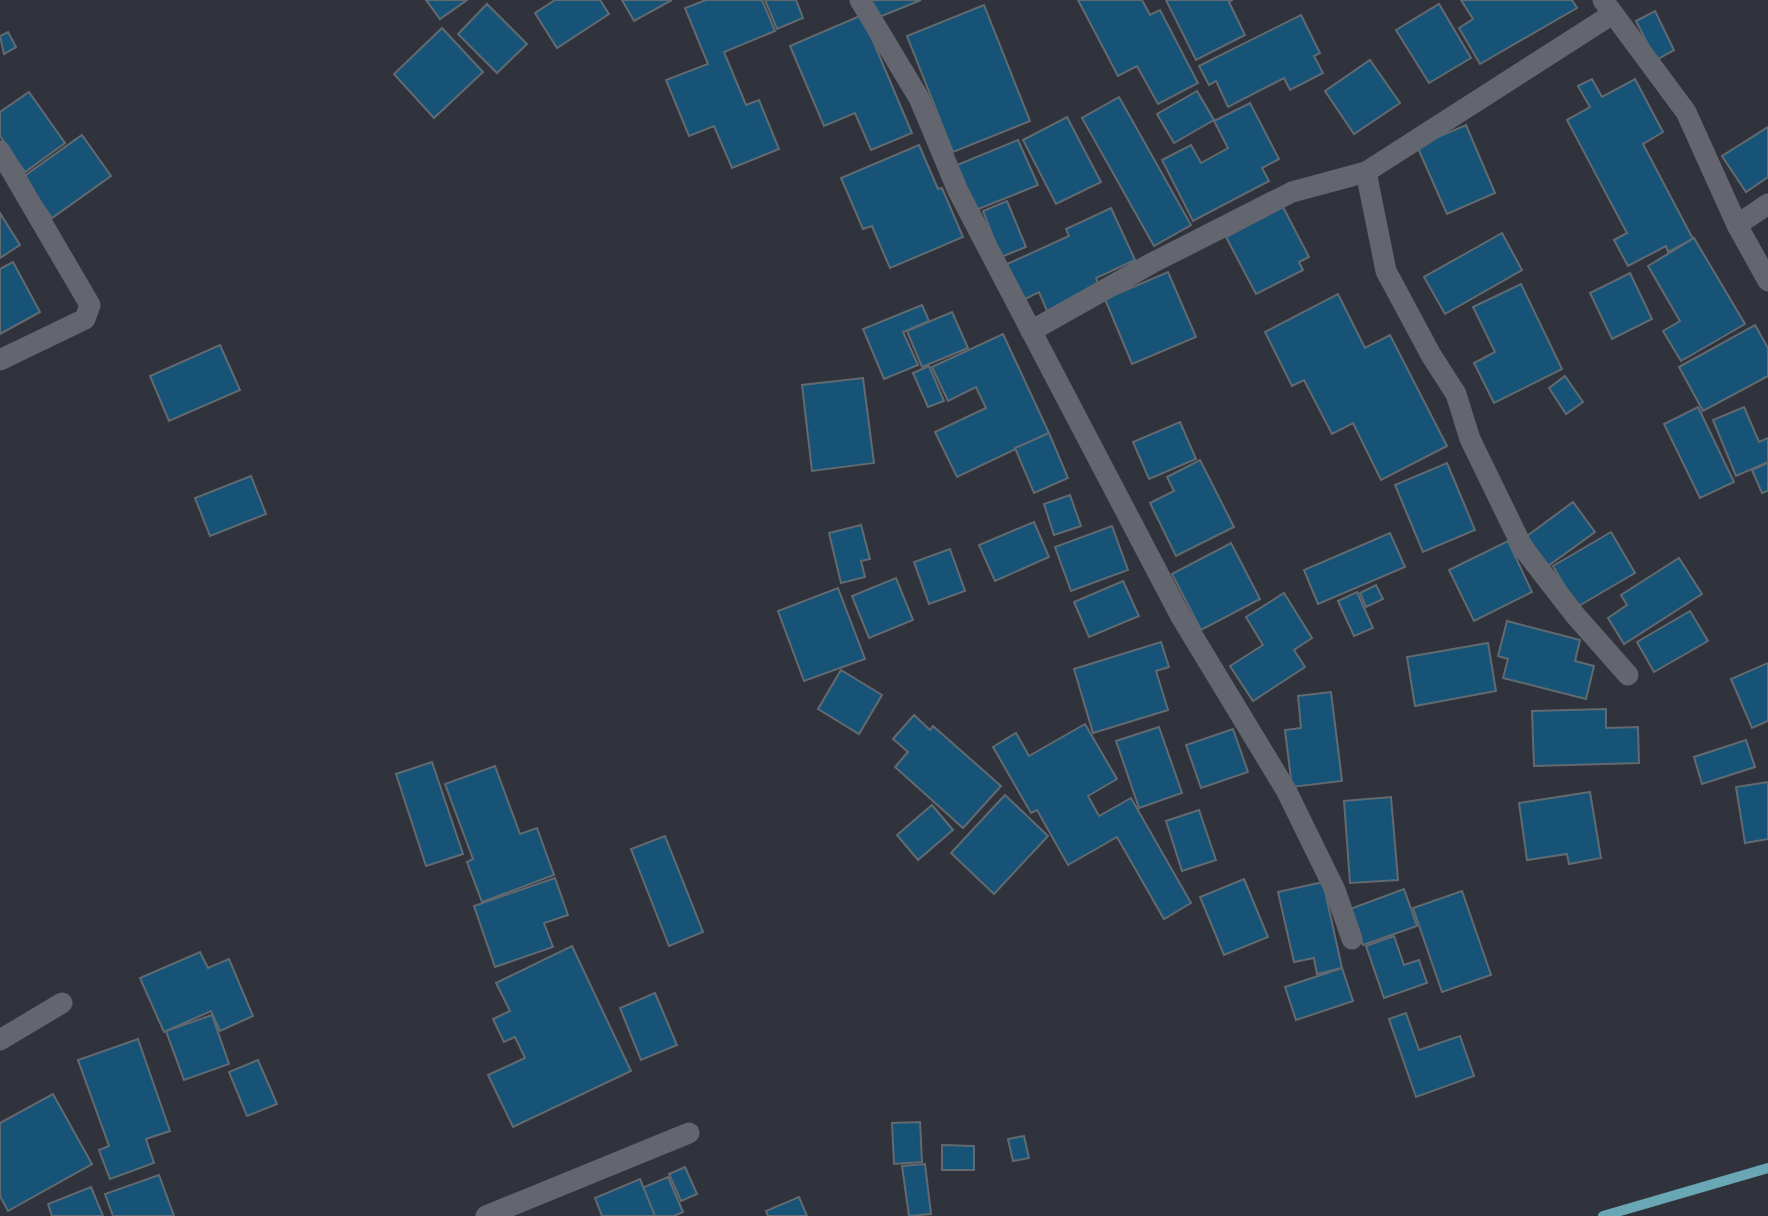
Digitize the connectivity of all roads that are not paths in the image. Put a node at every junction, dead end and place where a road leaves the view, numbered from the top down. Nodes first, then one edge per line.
1 (860, 0) edge
2 (1607, 7) edge
3 (0, 150) edge
4 (1366, 172) junction
5 (1768, 204) edge
6 (1737, 225) junction
7 (1768, 281) edge
8 (1031, 331) junction
9 (0, 360) edge
10 (1628, 675) dead end
11 (1352, 939) dead end
12 (62, 1003) dead end
13 (0, 1040) edge
14 (689, 1133) dead end
15 (486, 1216) edge

1 - 8 street
2 - 4 street
2 - 6 street
3 - 9 street
4 - 8 street
4 - 10 street
5 - 6 street
6 - 7 street
8 - 11 street
12 - 13 street
14 - 15 street

